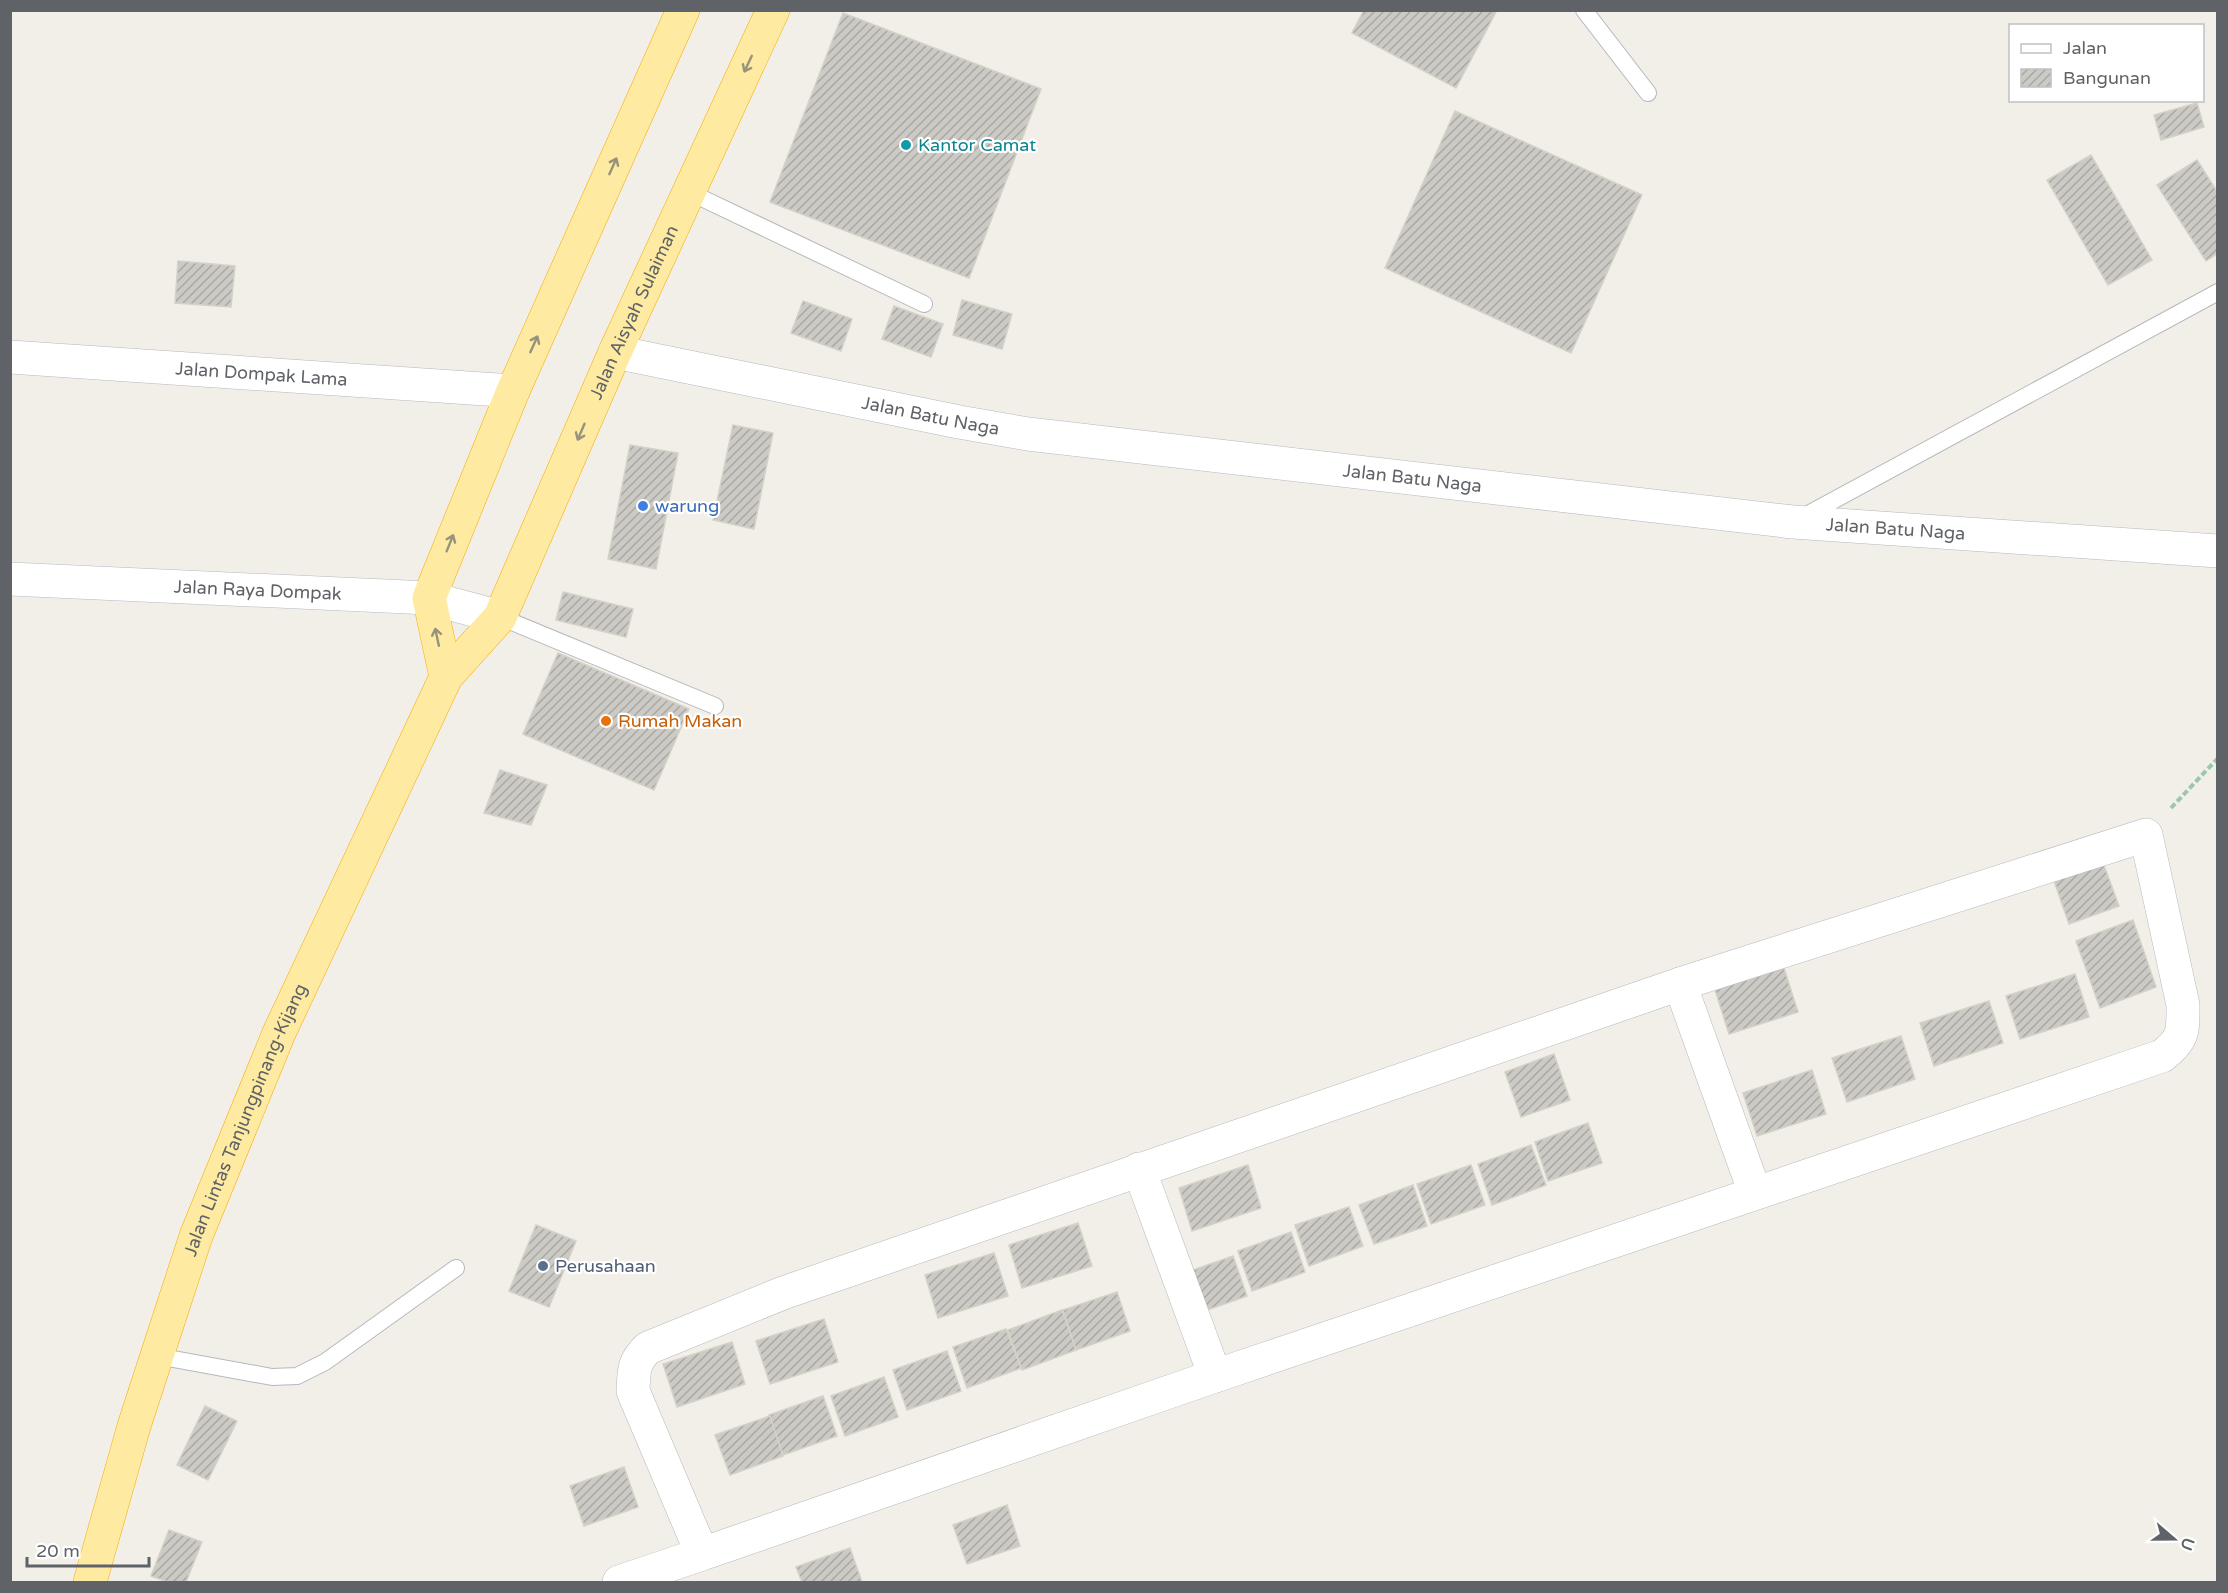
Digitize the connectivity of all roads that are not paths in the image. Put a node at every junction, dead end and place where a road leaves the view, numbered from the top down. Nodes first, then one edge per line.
1 (683, 10) edge
2 (773, 10) edge
3 (1584, 10) edge
4 (1648, 93) dead end
5 (689, 192) junction
6 (2217, 292) edge
7 (924, 304) dead end
8 (615, 352) junction
9 (10, 357) edge
10 (513, 391) junction
11 (1792, 522) junction
12 (2217, 551) edge
13 (10, 579) edge
14 (429, 598) junction
15 (500, 617) junction
16 (446, 677) junction
17 (715, 706) dead end
18 (1680, 984) junction
19 (1139, 1169) junction
20 (1755, 1193) junction
21 (456, 1268) dead end
22 (157, 1356) junction
23 (1215, 1376) junction
24 (702, 1554) junction
25 (90, 1582) edge
26 (619, 1582) edge

10 -> 1 highway
2 -> 5 highway, Jalan Aisyah Sulaiman
3 - 4 lane
5 - 7 lane
5 - 8 highway, Jalan Aisyah Sulaiman
6 - 11 lane
8 - 11 street, Jalan Batu Naga
8 -> 15 highway, Jalan Aisyah Sulaiman
9 - 10 street, Jalan Dompak Lama
14 -> 10 highway
11 - 12 street, Jalan Batu Naga
13 - 14 street, Jalan Raya Dompak
14 - 15 street, Jalan Raya Dompak
16 -> 14 highway
15 - 16 highway, Jalan Aisyah Sulaiman
15 - 17 lane
16 - 22 highway, Jalan Lintas Tanjungpinang-Kijang
18 - 19 street
18 - 20 street
18 - 20 street
19 - 23 street
19 - 24 street
20 - 23 street
21 - 22 lane
22 - 25 highway, Jalan Lintas Tanjungpinang-Kijang
23 - 24 street
24 - 26 street

